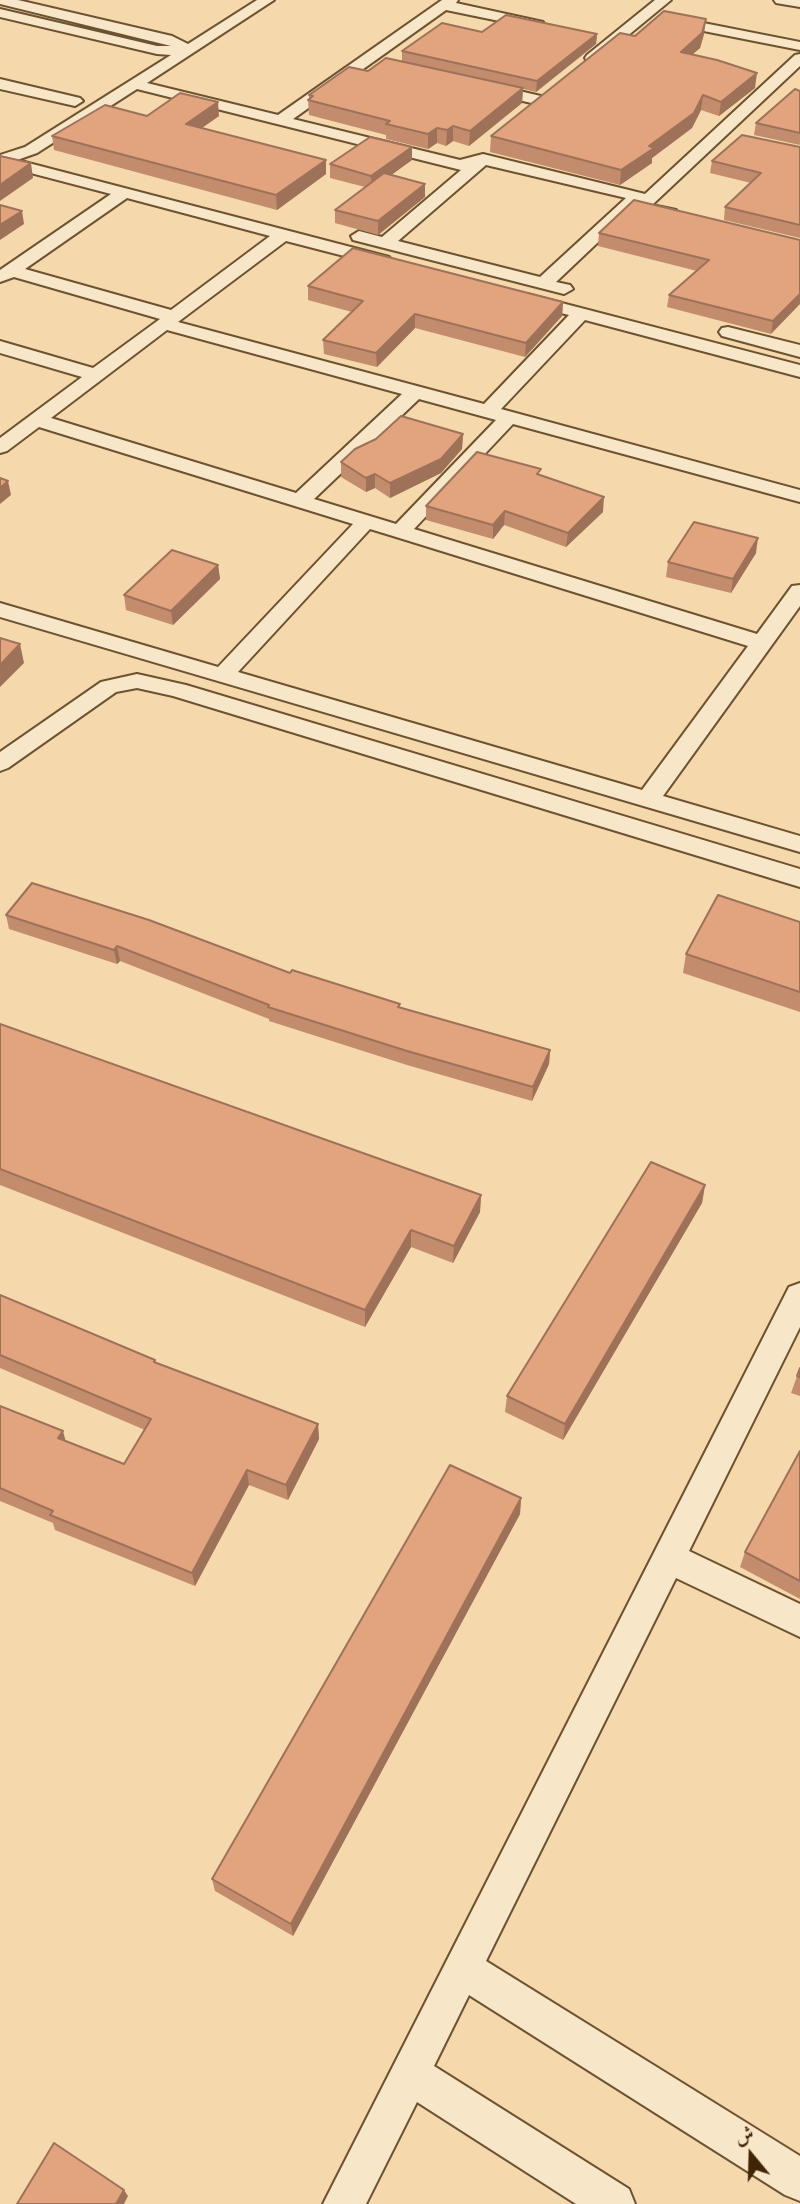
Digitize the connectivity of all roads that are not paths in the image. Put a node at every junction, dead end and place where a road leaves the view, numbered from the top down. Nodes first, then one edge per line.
1 (0, 0) edge
2 (52, 0) edge
3 (267, 0) edge
4 (664, 0) edge
5 (781, 0) edge
6 (447, 3) edge
7 (800, 3) edge
8 (37, 9) junction
9 (0, 13) edge
10 (645, 15) junction
11 (548, 27) edge
12 (177, 37) junction
13 (800, 46) edge
14 (157, 50) junction
15 (188, 51) junction
16 (800, 58) edge
17 (364, 61) junction
18 (134, 64) dead end
19 (582, 66) edge
20 (391, 67) edge
21 (794, 71) edge
22 (0, 84) edge
23 (134, 85) junction
24 (472, 85) edge
25 (52, 116) dead end
26 (520, 116) edge
27 (280, 121) junction
28 (718, 134) junction
29 (490, 140) edge
30 (741, 140) edge
31 (4, 150) edge
32 (31, 150) junction
33 (483, 159) junction
34 (460, 165) junction
35 (175, 188) edge
36 (124, 193) junction
37 (639, 201) junction
38 (680, 217) edge
39 (345, 232) edge
40 (283, 235) junction
41 (385, 243) junction
42 (405, 267) edge
43 (6, 275) edge
44 (543, 284) junction
45 (513, 295) edge
46 (582, 304) junction
47 (169, 320) junction
48 (705, 326) dead end
49 (0, 347) edge
50 (800, 351) edge
51 (800, 371) edge
52 (97, 374) junction
53 (415, 392) junction
54 (488, 411) junction
55 (509, 417) junction
56 (36, 420) junction
57 (0, 447) edge
58 (800, 496) edge
59 (300, 501) junction
60 (366, 522) junction
61 (400, 532) junction
62 (800, 591) edge
63 (0, 610) edge
64 (762, 643) junction
65 (223, 675) junction
66 (0, 763) edge
67 (648, 799) junction
68 (800, 844) edge
69 (800, 878) edge
70 (800, 1297) edge
71 (669, 1558) junction
72 (800, 1621) edge
73 (462, 1968) junction
74 (410, 2074) junction
75 (800, 2180) edge
76 (344, 2204) edge
77 (614, 2204) edge

1 - 8 street
2 - 8 street
3 - 15 street
4 - 10 street
5 - 7 street
6 - 11 street
6 - 17 street
8 - 12 street
9 - 14 street
10 - 13 street
10 - 19 street
12 - 14 street
12 - 15 street
14 - 15 street
14 - 18 street
15 - 23 street
16 - 21 street
17 - 20 street
17 - 27 street
21 - 28 street
22 - 25 street
23 - 27 street
23 - 32 street
24 - 26 street
27 - 34 street
28 - 30 street
28 - 37 street
29 - 34 street
31 - 32 street
31 - 36 street
32 - 35 street
33 - 34 street
33 - 37 street
33 - 41 street
36 - 40 street
36 - 43 street
37 - 38 street
37 - 44 street
39 - 41 street
40 - 42 street
40 - 47 street
41 - 44 street
43 - 47 street
44 - 46 street
45 - 46 street
46 - 51 street
46 - 54 street
47 - 52 street
47 - 53 street
48 - 50 street
49 - 52 street
52 - 56 street
53 - 54 street
53 - 59 street
54 - 55 street
55 - 58 street
55 - 61 street
56 - 57 street
56 - 59 street
59 - 60 street
60 - 61 street
60 - 65 street
61 - 64 street
62 - 64 street
63 - 65 street
64 - 67 street
65 - 67 street
66 - 69 street
67 - 68 street
70 - 71 street
71 - 72 street
71 - 73 street
73 - 74 street
73 - 75 street
74 - 76 street
74 - 77 street

